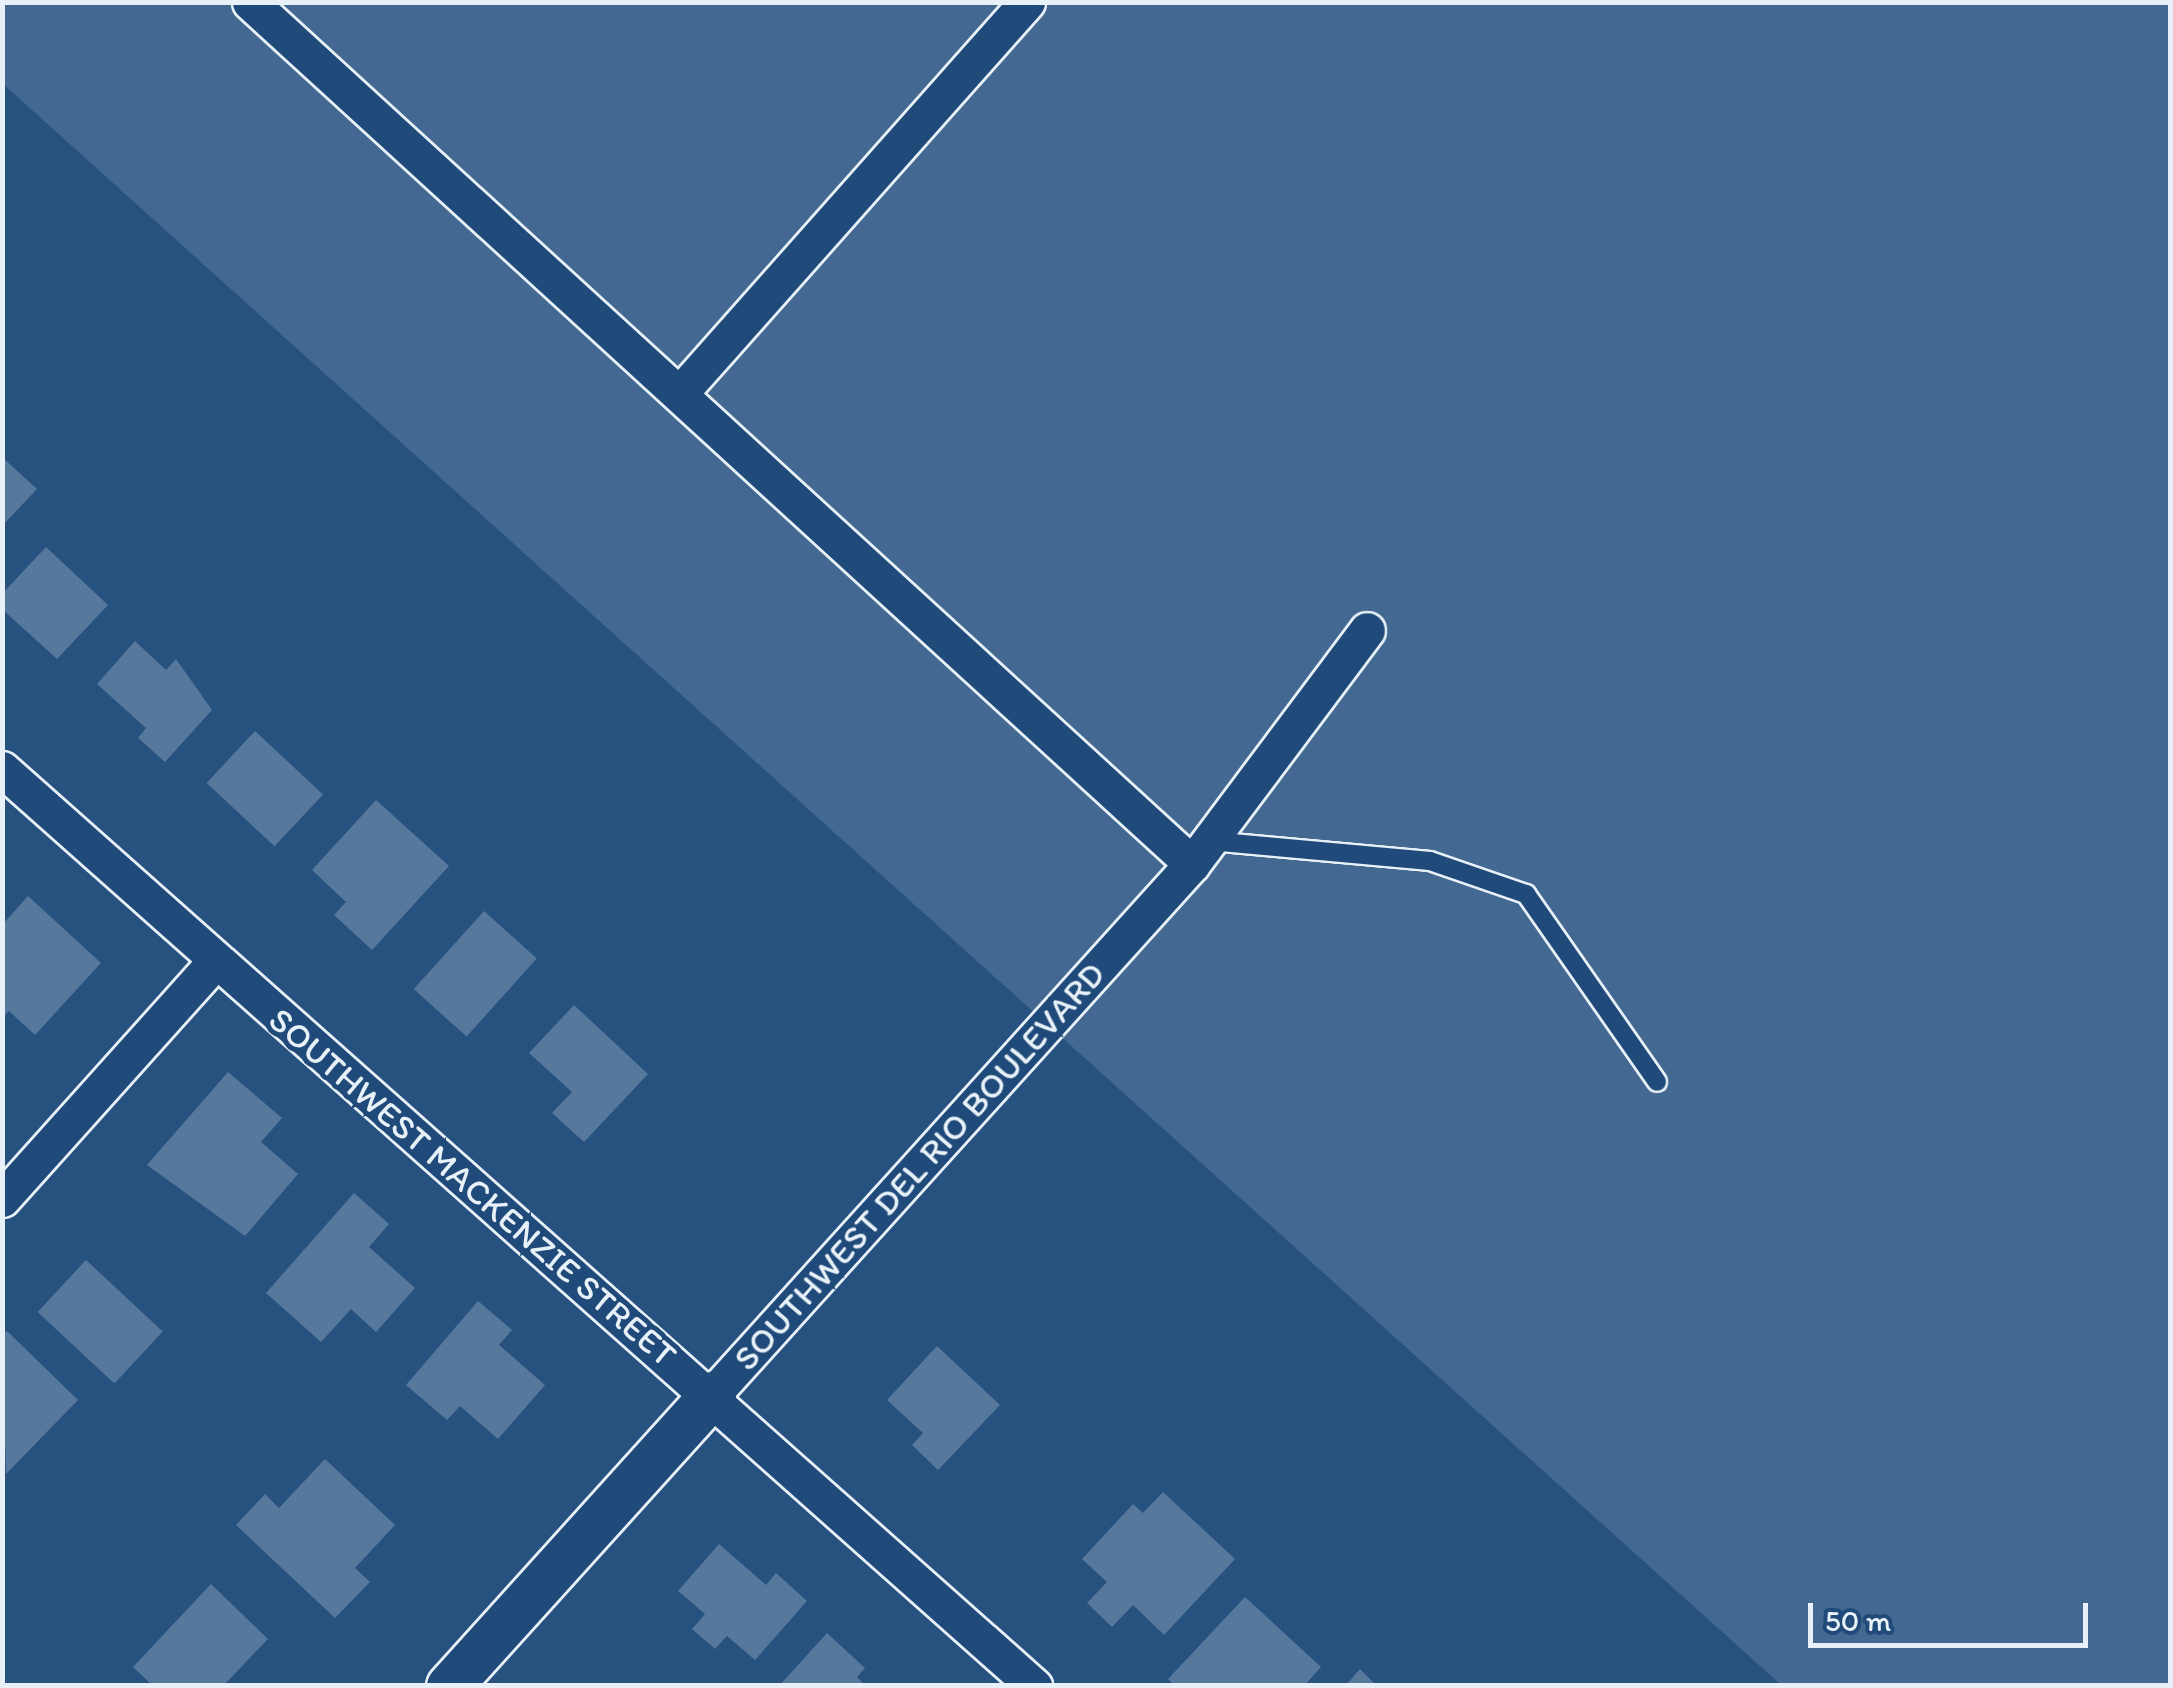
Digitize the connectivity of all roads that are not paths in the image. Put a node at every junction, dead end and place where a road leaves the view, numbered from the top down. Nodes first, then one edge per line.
1 (250, 2) edge
2 (1027, 2) edge
3 (680, 394) junction
4 (1367, 630) dead end
5 (2, 769) edge
6 (1201, 852) junction
7 (214, 964) junction
8 (1657, 1082) dead end
9 (2, 1199) edge
10 (713, 1394) junction
11 (448, 1686) edge
12 (1034, 1686) edge

1 - 3 street
2 - 3 street
3 - 6 street
4 - 6 street, SOUTHWEST DEL RIO BOULEVARD
5 - 7 street, SOUTHWEST MACKENZIE STREET
6 - 8 lane
6 - 10 street, SOUTHWEST DEL RIO BOULEVARD
7 - 9 street
7 - 10 street, SOUTHWEST MACKENZIE STREET
10 - 11 street, SOUTHWEST DEL RIO BOULEVARD
10 - 12 street, SOUTHWEST MACKENZIE STREET

